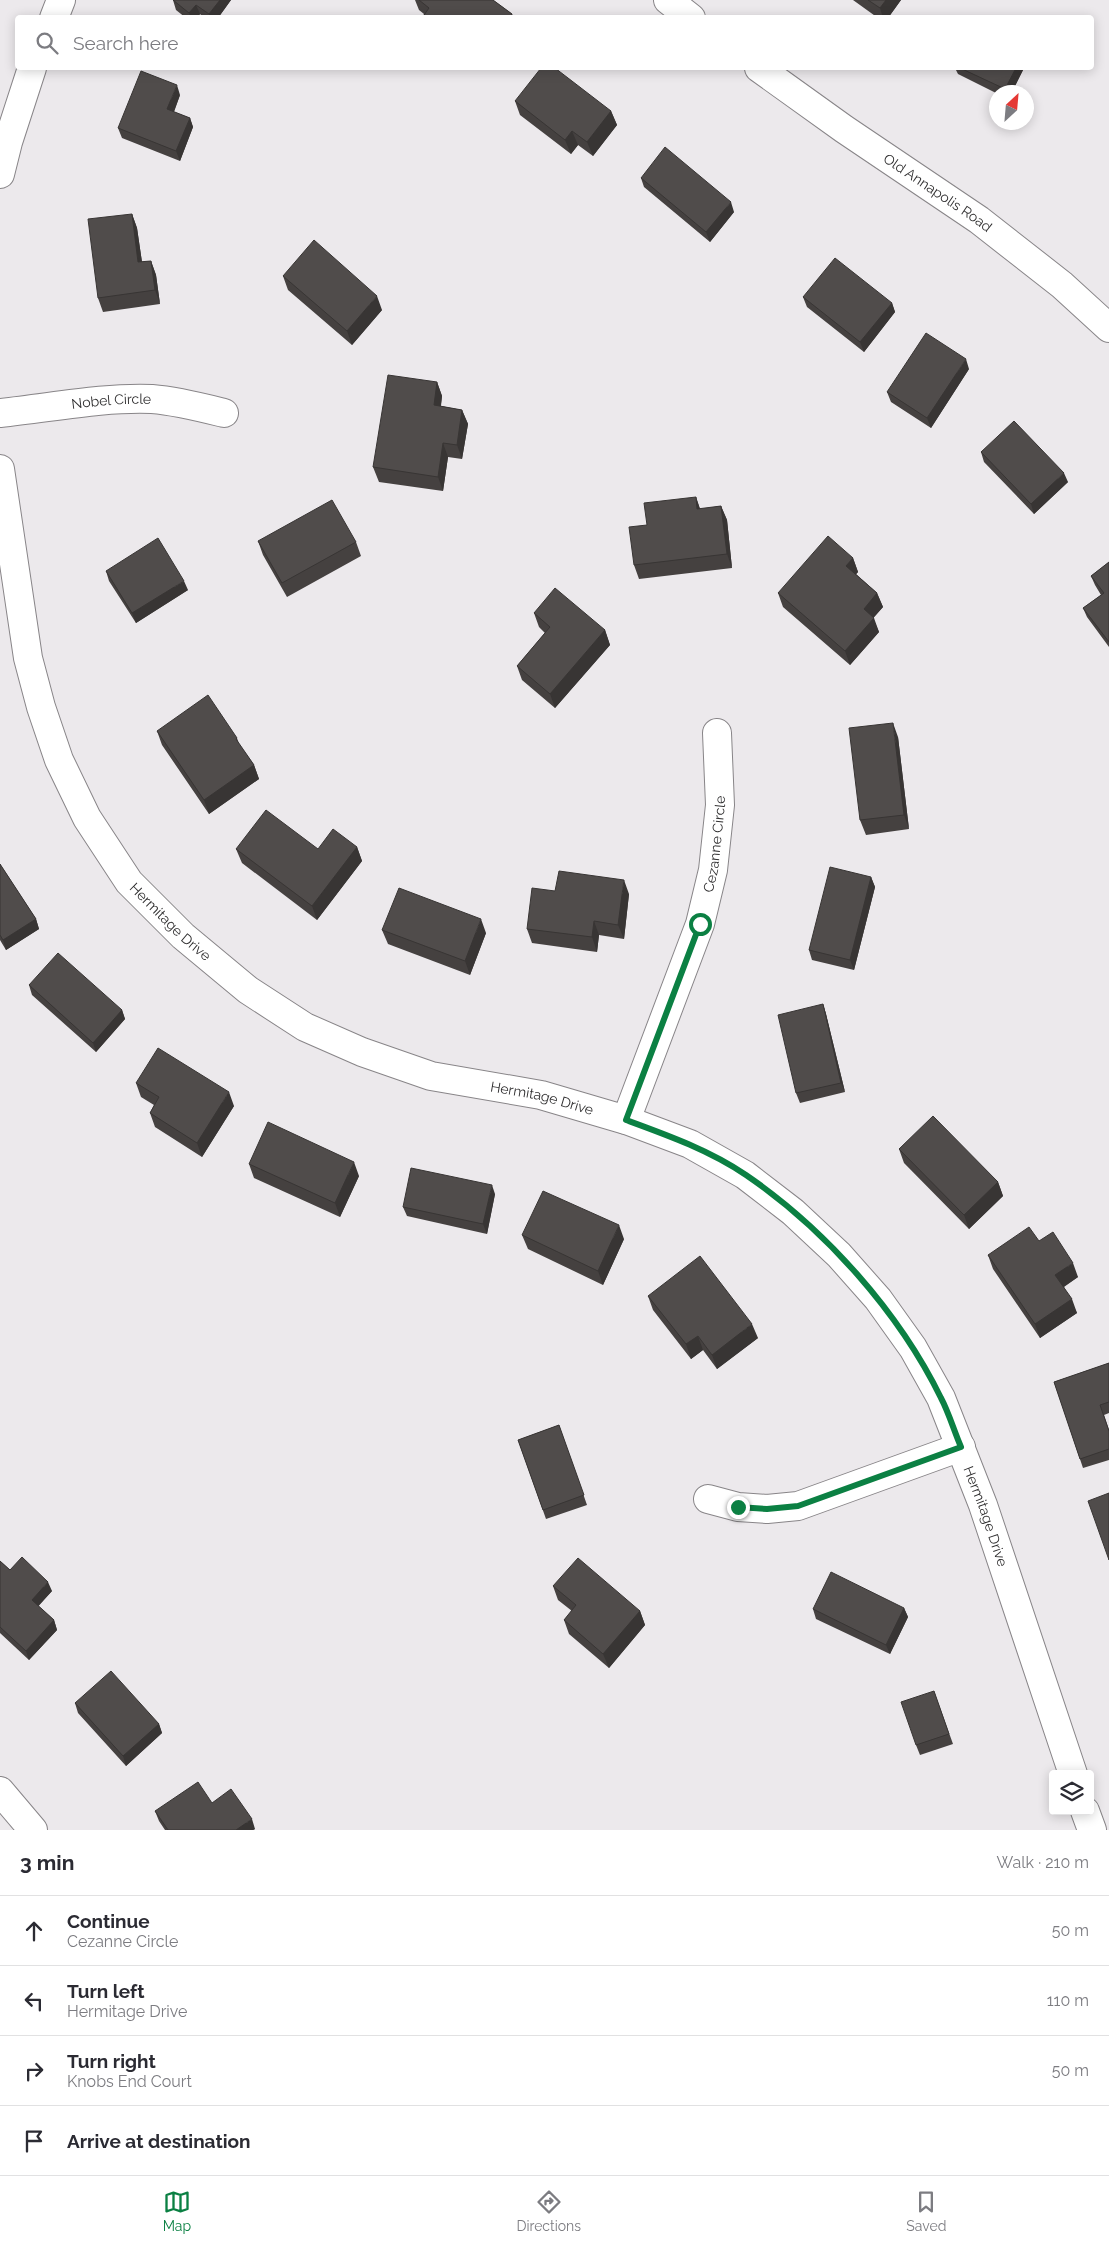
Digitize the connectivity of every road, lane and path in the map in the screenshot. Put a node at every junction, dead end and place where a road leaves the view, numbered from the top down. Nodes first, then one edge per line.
1 (62, 0) edge
2 (668, 0) edge
3 (55, 15) edge
4 (687, 15) edge
5 (31, 70) edge
6 (761, 70) edge
7 (4, 141) edge
8 (0, 174) edge
9 (1109, 328) edge
10 (0, 413) edge
11 (224, 413) dead end
12 (0, 469) edge
13 (717, 734) dead end
14 (626, 1120) junction
15 (961, 1447) junction
16 (708, 1499) dead end
17 (1072, 1770) edge
18 (0, 1792) edge
19 (1086, 1815) edge
20 (33, 1830) edge
21 (1092, 1830) edge

1 - 3 street
2 - 4 street
5 - 7 street
6 - 9 street, Old Annapolis Road
7 - 8 street
10 - 11 street, Nobel Circle
12 - 14 street, Hermitage Drive
13 - 14 street, Cezanne Circle
14 - 15 street, Hermitage Drive
15 - 16 street
15 - 17 street, Hermitage Drive
18 - 20 street
19 - 21 street

